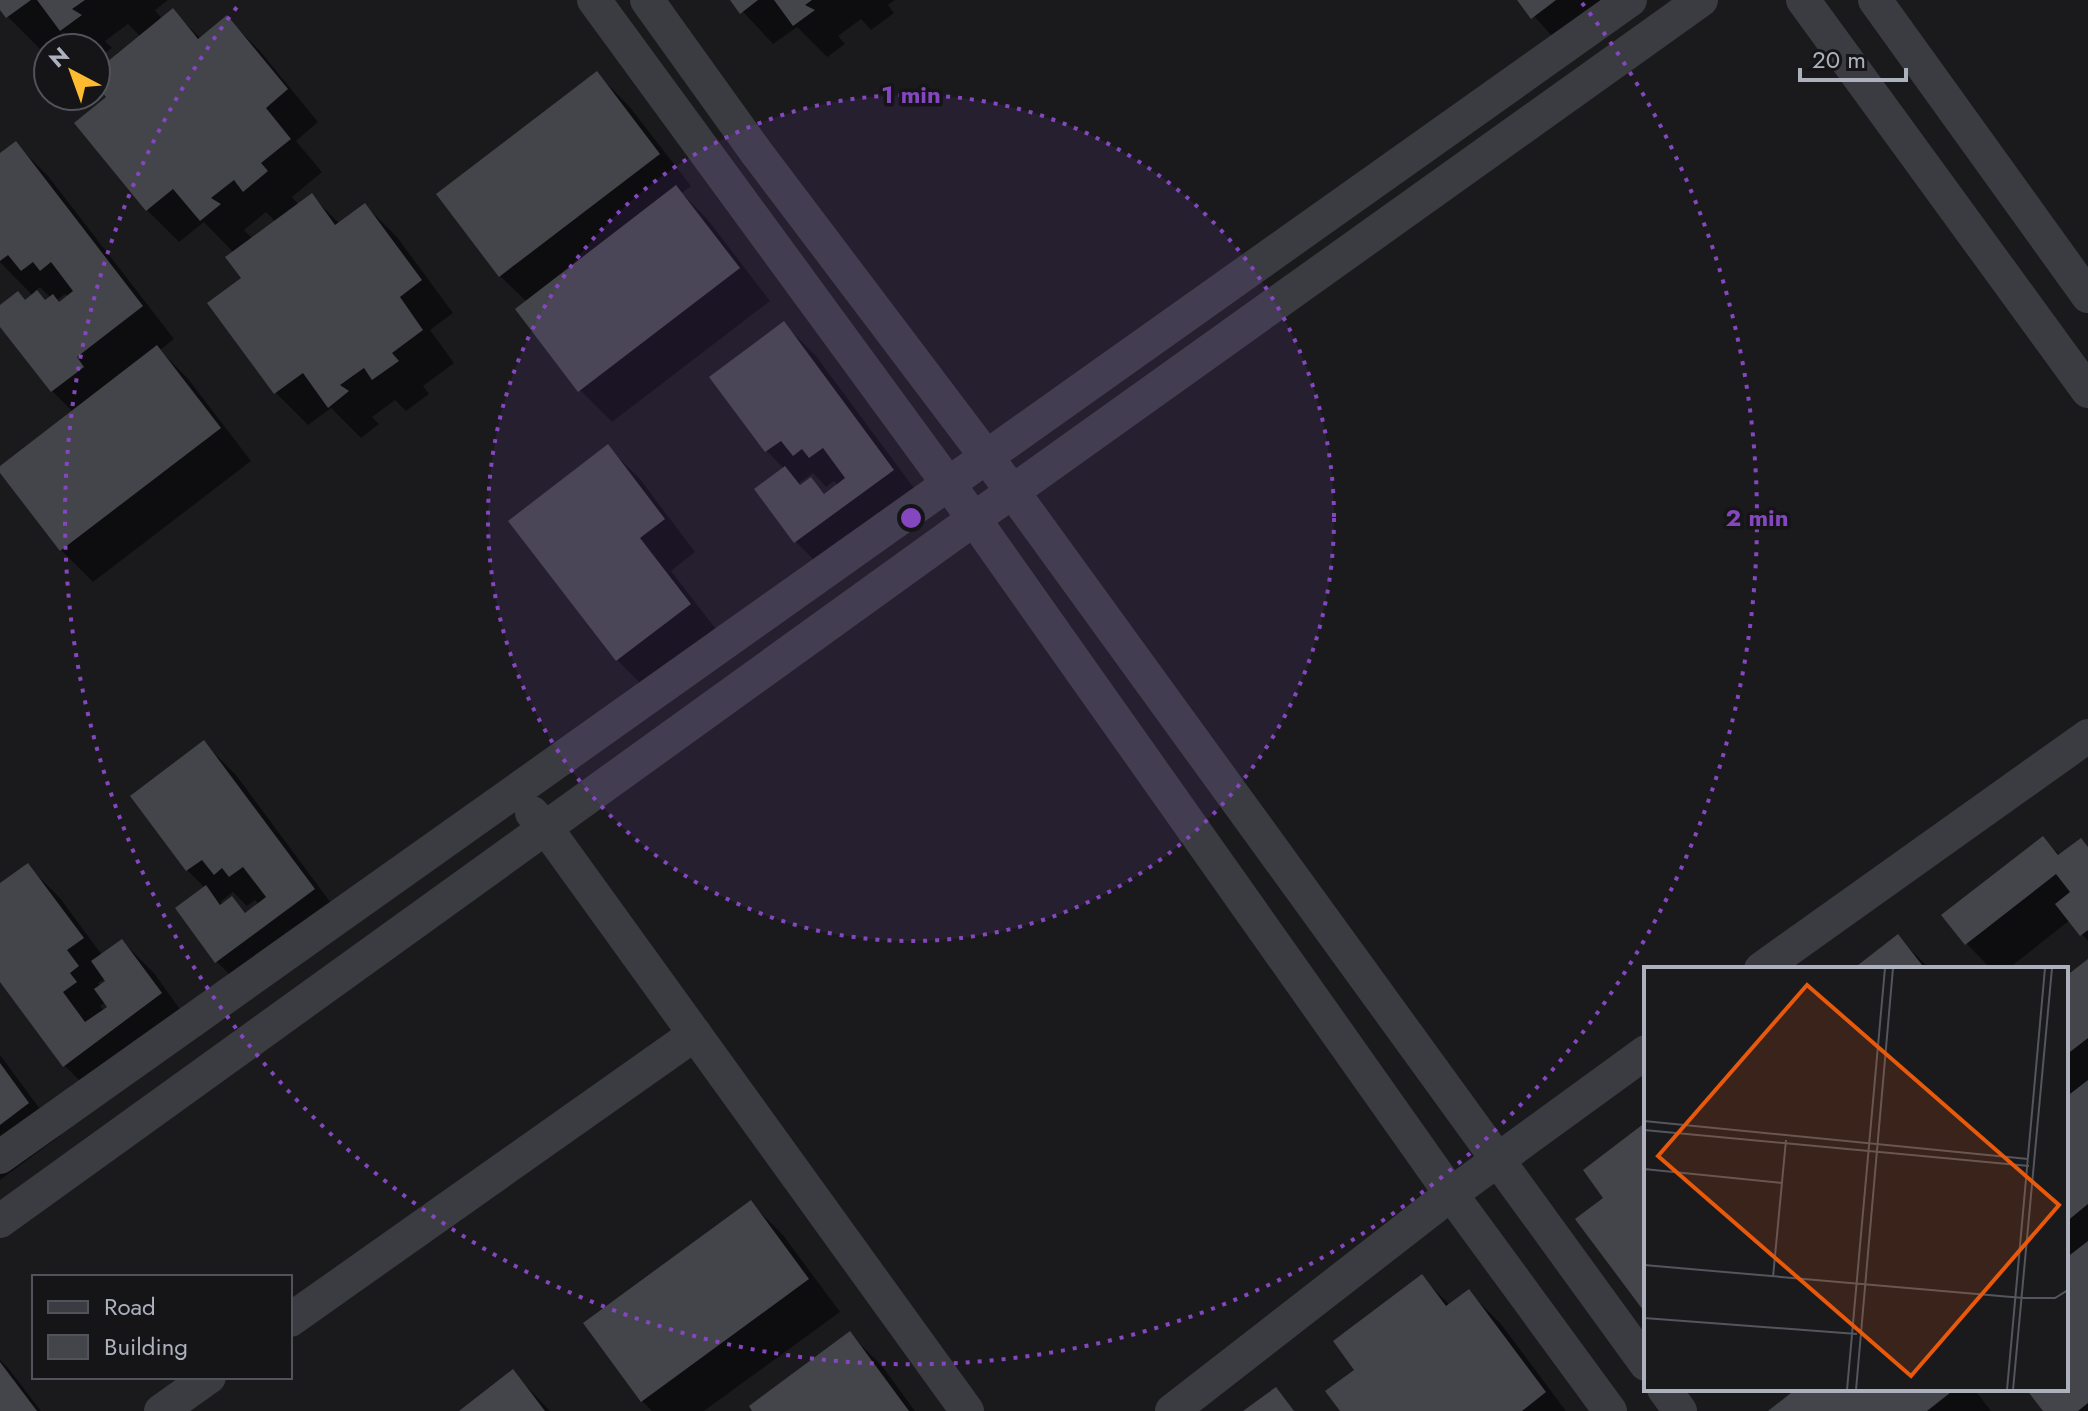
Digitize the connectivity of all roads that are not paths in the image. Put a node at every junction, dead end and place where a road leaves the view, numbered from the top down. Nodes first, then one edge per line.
1 (594, 0) edge
2 (647, 0) edge
3 (1630, 0) edge
4 (1701, 0) edge
5 (1803, 0) edge
6 (1875, 0) edge
7 (2088, 296) edge
8 (2088, 391) edge
9 (986, 457) junction
10 (948, 485) junction
11 (1013, 492) junction
12 (974, 519) junction
13 (2088, 736) edge
14 (514, 793) junction
15 (546, 828) junction
16 (1764, 967) edge
17 (695, 1034) junction
18 (1644, 1053) edge
19 (112, 1078) junction
20 (149, 1114) junction
21 (0, 1157) edge
22 (1498, 1159) junction
23 (1451, 1194) junction
24 (0, 1221) edge
25 (292, 1319) edge
26 (1644, 1361) edge
27 (206, 1379) edge
28 (1665, 1391) edge
29 (161, 1411) edge
30 (967, 1411) edge
31 (1172, 1411) edge
32 (1610, 1411) edge
33 (1680, 1411) edge

1 - 10 street
2 - 9 street
3 - 9 street
4 - 11 street
5 - 8 street
6 - 7 street
9 - 10 street
9 - 11 street
10 - 12 street
10 - 14 street
11 - 12 street
11 - 22 street
12 - 15 street
12 - 23 street
13 - 16 street
14 - 15 street
14 - 19 street
15 - 17 street
15 - 20 street
17 - 25 street
17 - 30 street
18 - 22 street
19 - 20 street
19 - 21 street
20 - 24 street
22 - 23 street
22 - 26 street
23 - 31 street
23 - 32 street
27 - 29 street
28 - 33 street

